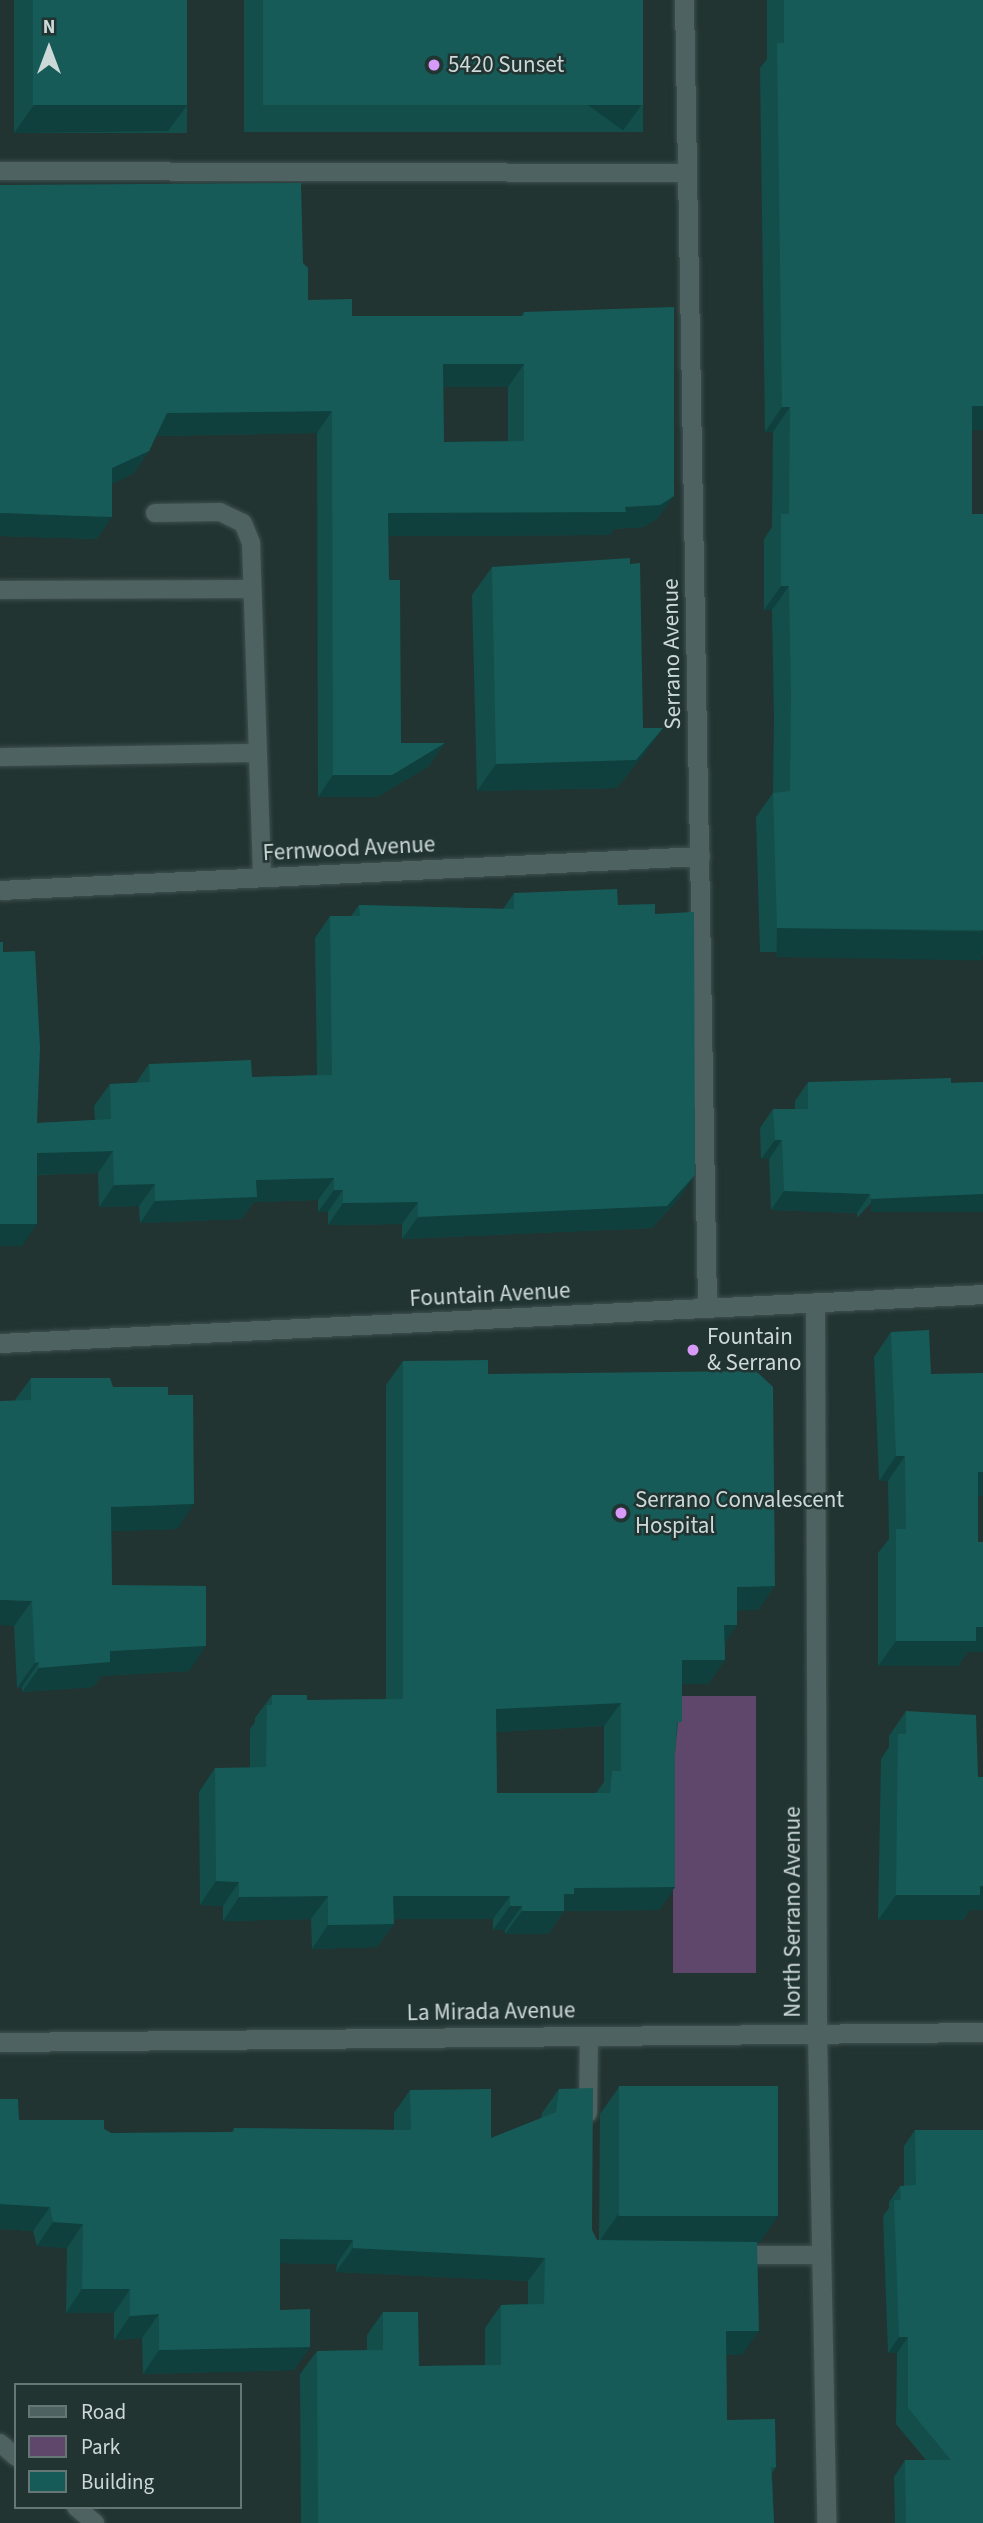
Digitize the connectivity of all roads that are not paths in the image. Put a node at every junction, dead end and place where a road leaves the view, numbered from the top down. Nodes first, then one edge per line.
1 (684, 0) edge
2 (0, 171) edge
3 (687, 173) junction
4 (155, 513) dead end
5 (252, 589) junction
6 (0, 590) edge
7 (257, 753) junction
8 (0, 757) edge
9 (700, 856) junction
10 (262, 877) junction
11 (0, 890) edge
12 (983, 1294) edge
13 (814, 1302) junction
14 (707, 1306) junction
15 (0, 1343) edge
16 (983, 2032) edge
17 (817, 2033) junction
18 (589, 2036) junction
19 (0, 2042) edge
20 (588, 2132) edge
21 (713, 2255) edge
22 (821, 2255) junction
23 (0, 2443) edge
24 (14, 2454) edge
25 (78, 2509) edge
26 (95, 2523) edge
27 (826, 2523) edge

1 - 3 street, Serrano Avenue
2 - 3 lane
3 - 9 street, Serrano Avenue
4 - 5 lane
5 - 6 lane
5 - 7 lane
7 - 8 lane
7 - 10 lane
9 - 10 street, Fernwood Avenue
9 - 14 street, Serrano Avenue
10 - 11 street, Fernwood Avenue
12 - 13 street, Fountain Avenue
13 - 14 street, Fountain Avenue
13 - 17 street, North Serrano Avenue
14 - 15 street, Fountain Avenue
16 - 17 street, La Mirada Avenue
17 - 18 street, La Mirada Avenue
17 - 22 street, North Serrano Avenue
18 - 19 street, La Mirada Avenue
18 - 20 lane
21 - 22 lane
22 - 27 street, North Serrano Avenue
23 - 24 lane
25 - 26 lane

